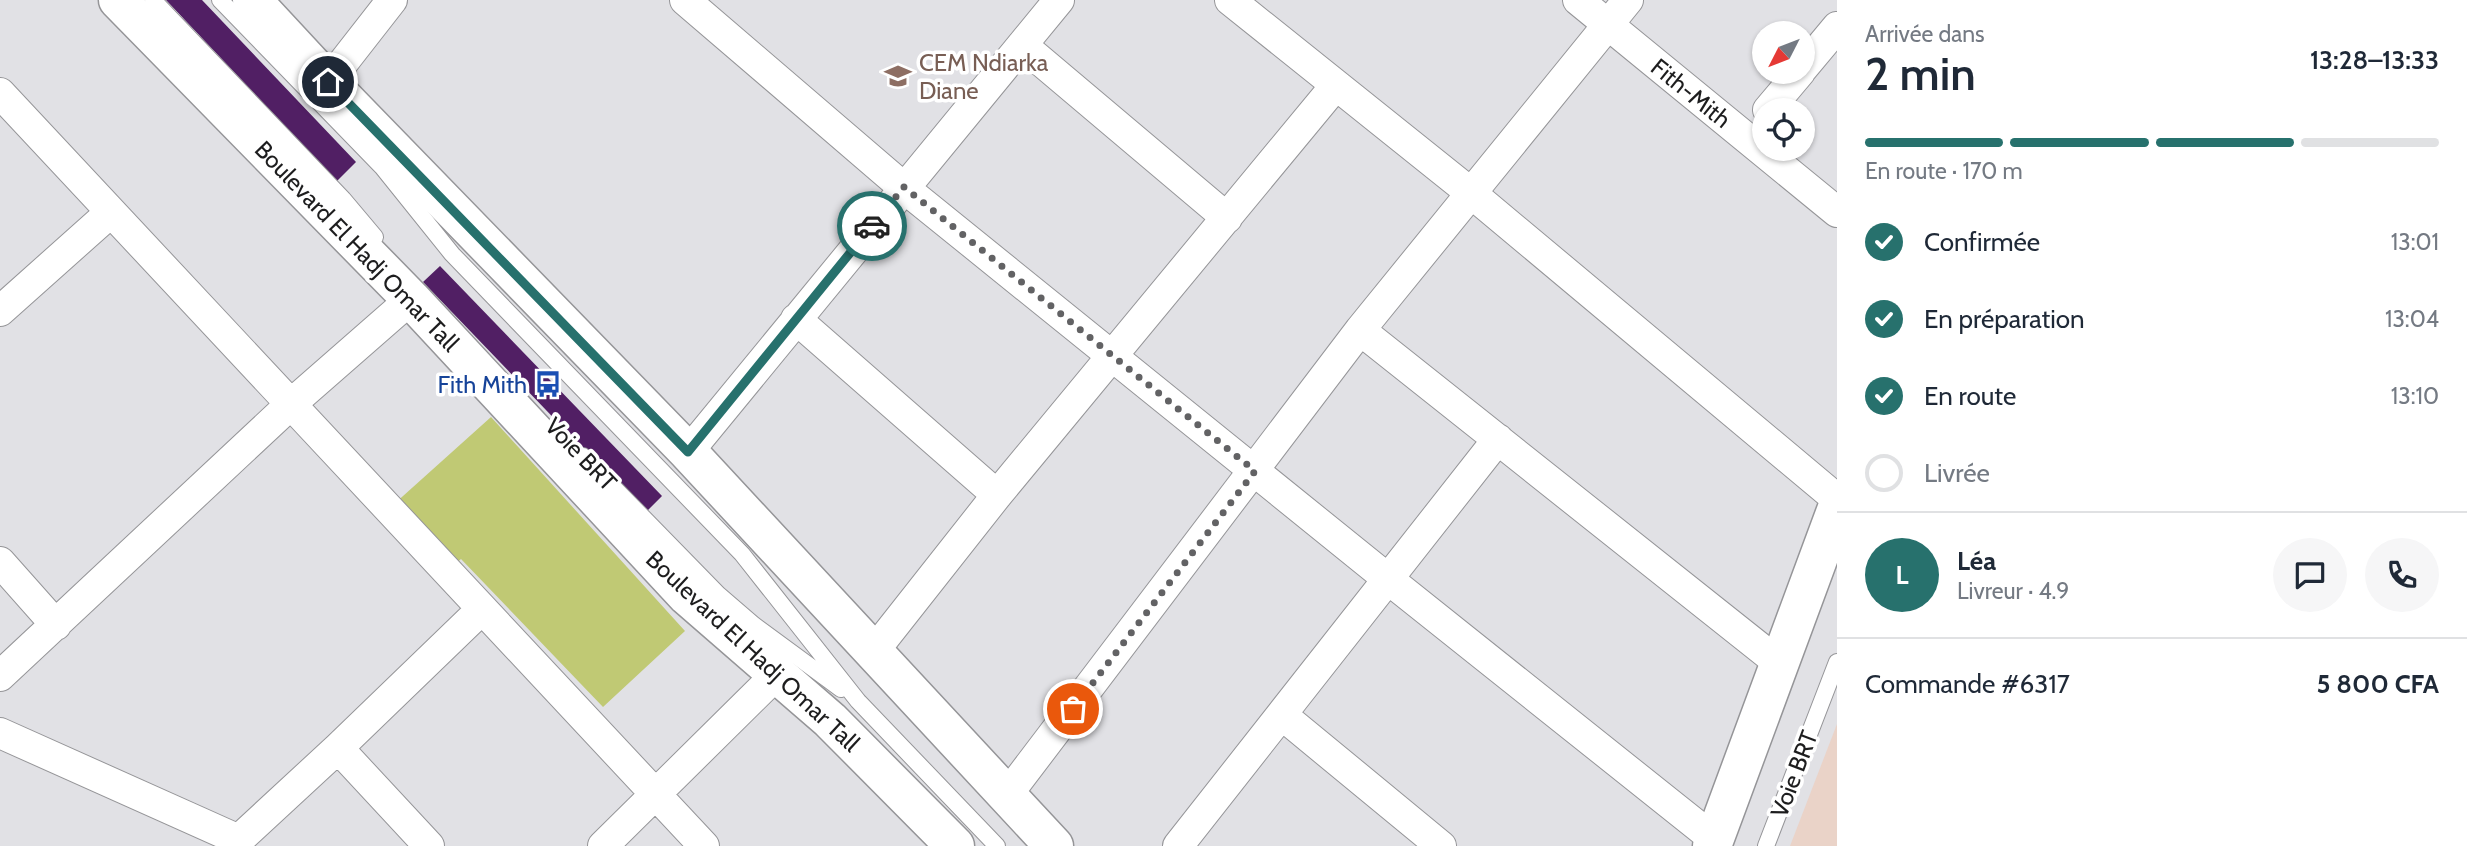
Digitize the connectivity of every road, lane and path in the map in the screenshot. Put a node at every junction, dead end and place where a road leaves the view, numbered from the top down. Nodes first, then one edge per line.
1 (118, 0) edge
2 (153, 0) edge
3 (220, 0) edge
4 (252, 0) edge
5 (392, 0) edge
6 (685, 0) edge
7 (1059, 0) edge
8 (1230, 0) edge
9 (1578, 0) edge
10 (1628, 0) edge
11 (1608, 24) junction
12 (1837, 27) edge
13 (1022, 45) junction
14 (1815, 53) edge
15 (328, 82) junction
16 (1789, 84) edge
17 (1336, 85) junction
18 (0, 93) edge
19 (1778, 98) edge
20 (1752, 124) edge
21 (1788, 161) edge
22 (904, 187) junction
23 (1471, 193) junction
24 (111, 212) junction
25 (1837, 212) edge
26 (1227, 218) junction
27 (411, 299) junction
28 (0, 311) edge
29 (796, 319) junction
30 (1360, 330) junction
31 (1112, 356) junction
32 (495, 366) dead end
33 (291, 404) junction
34 (1498, 439) junction
35 (572, 445) dead end
36 (688, 452) junction
37 (1255, 471) junction
38 (998, 495) junction
39 (1837, 499) edge
40 (1837, 508) edge
41 (0, 562) edge
42 (1388, 579) junction
43 (482, 609) junction
44 (56, 625) junction
45 (874, 651) junction
46 (1837, 662) edge
47 (1780, 663) junction
48 (777, 674) junction
49 (0, 676) edge
50 (858, 701) junction
51 (1282, 715) junction
52 (0, 733) edge
53 (338, 748) junction
54 (656, 795) junction
55 (1007, 795) junction
56 (1713, 842) edge
57 (236, 843) edge
58 (429, 846) edge
59 (603, 846) edge
60 (704, 846) edge
61 (955, 846) edge
62 (997, 846) edge
63 (1054, 846) edge
64 (1178, 846) edge
65 (1441, 846) edge
66 (1766, 846) edge

1 - 27 main road, Boulevard El Hadj Omar Tall
2 - 32 lane
3 - 50 lane, Voie BRT
4 - 15 main road
5 - 15 street
6 - 22 street
7 - 13 street
8 - 17 street
9 - 11 street, Fith-Mith
10 - 11 street
11 - 20 street, Fith-Mith
11 - 23 street
12 - 14 street
13 - 22 street
13 - 26 street
15 - 36 main road
16 - 19 street
17 - 23 street
17 - 26 street
18 - 24 street
21 - 25 street, Fith-Mith
22 - 29 street
22 - 31 street
23 - 30 street
23 - 39 street
24 - 28 street
24 - 33 street
26 - 31 street
27 - 33 street
27 - 48 main road, Boulevard El Hadj Omar Tall
29 - 36 street
29 - 38 street
30 - 34 street
30 - 37 street
31 - 37 street
31 - 38 street
33 - 43 street
33 - 44 street
34 - 42 street
34 - 47 street
35 - 50 lane, Voie BRT
36 - 45 main road
37 - 42 street
37 - 55 street
38 - 45 street
40 - 47 main road
41 - 44 street
42 - 51 street
42 - 56 street
43 - 53 street
43 - 54 street
44 - 49 street
45 - 55 main road
46 - 66 lane, Voie BRT
47 - 56 main road
48 - 54 street
48 - 61 main road, Boulevard El Hadj Omar Tall
50 - 62 lane, Voie BRT
51 - 64 street
51 - 65 street
52 - 57 street
53 - 57 street
53 - 58 street
54 - 59 street
54 - 60 street
55 - 63 main road

